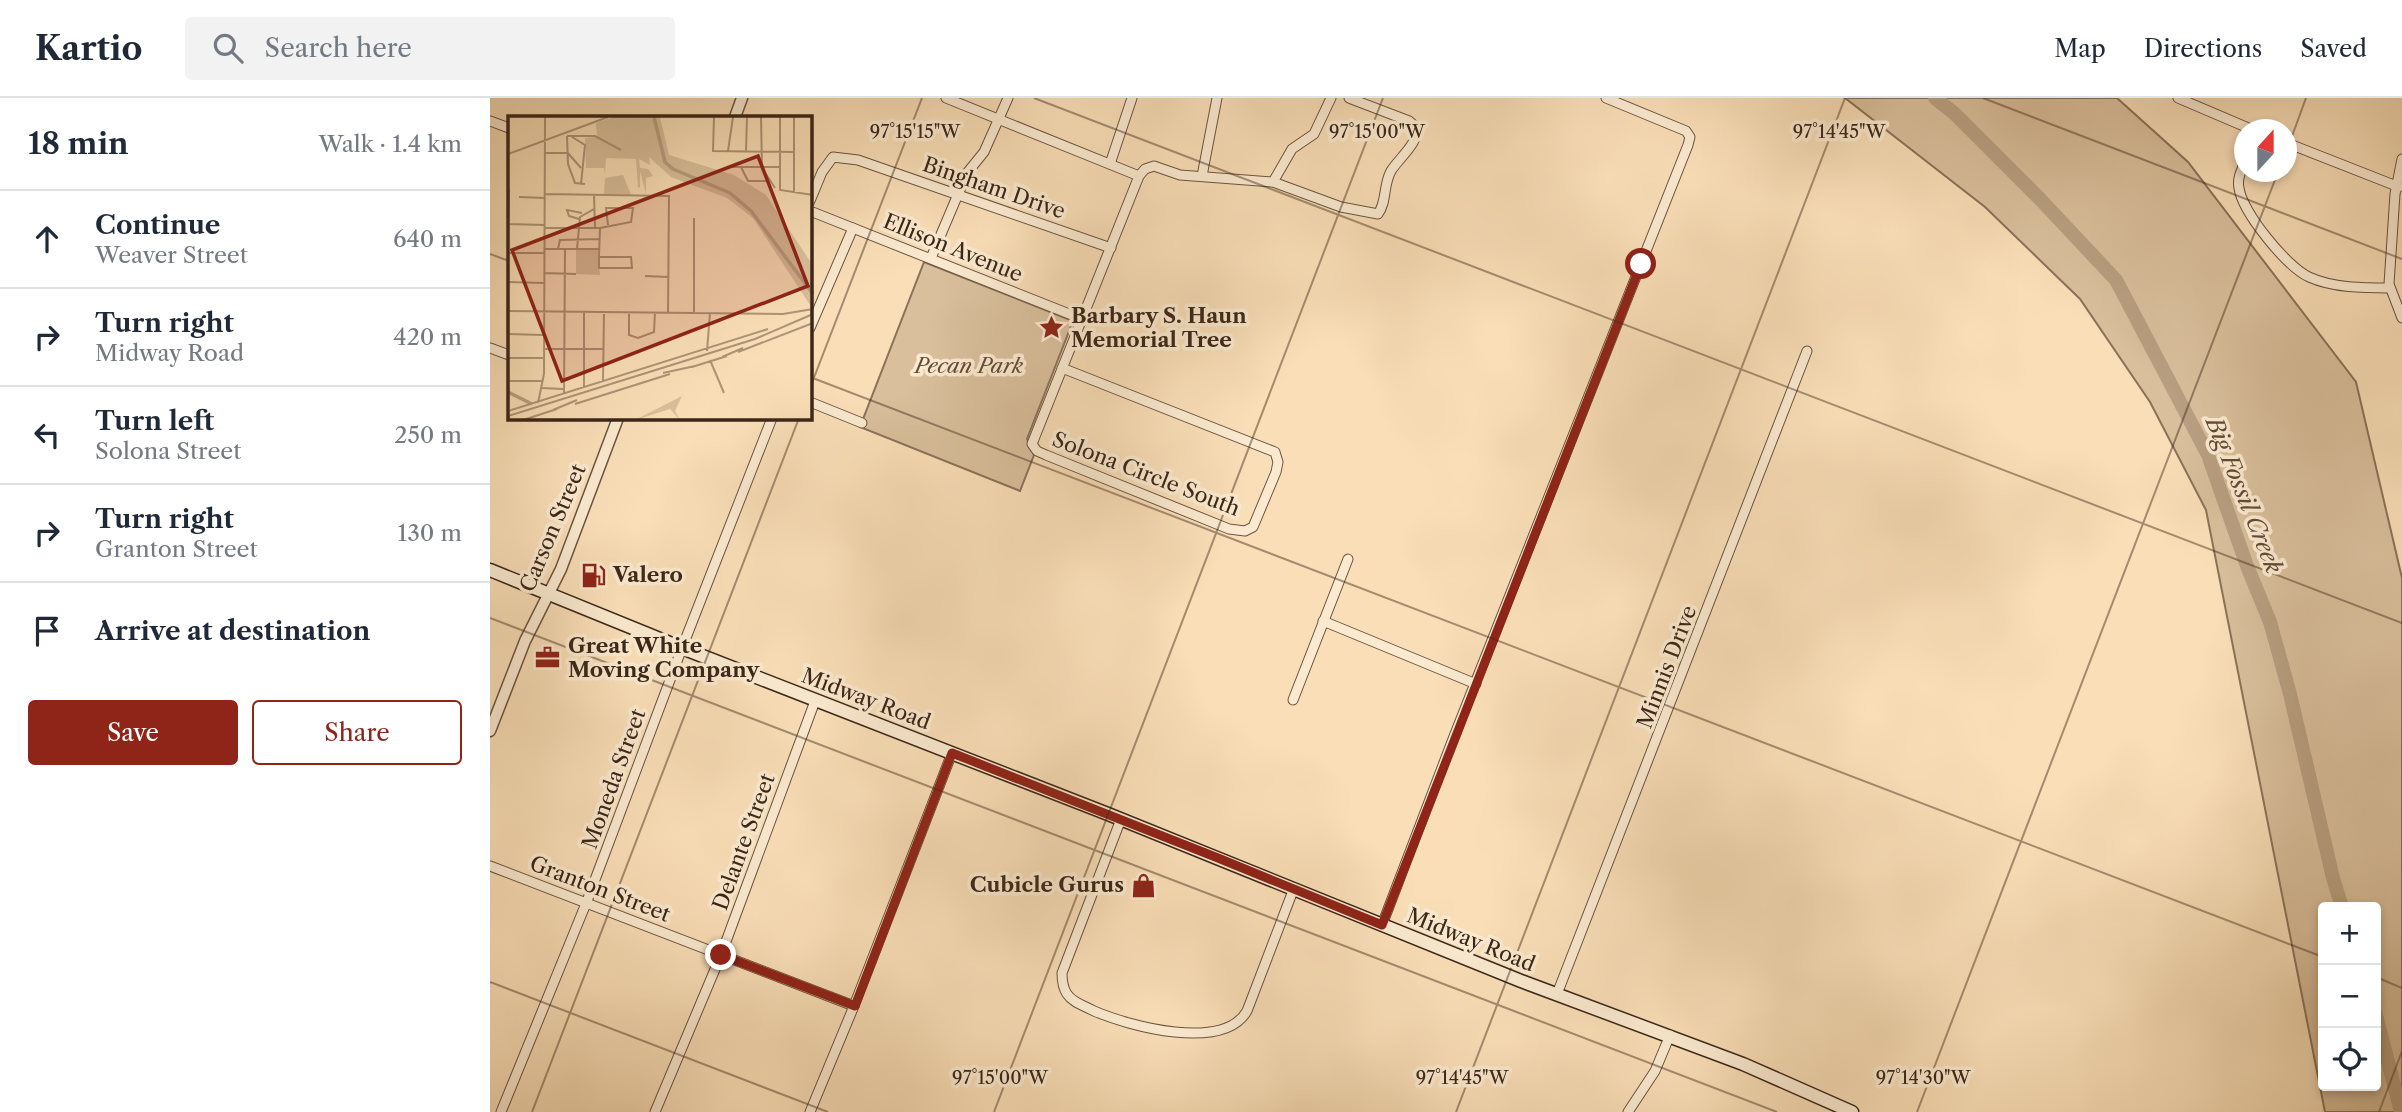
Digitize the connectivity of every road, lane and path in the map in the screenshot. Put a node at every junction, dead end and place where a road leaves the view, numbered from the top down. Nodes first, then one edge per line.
1 (742, 98) edge
2 (946, 98) edge
3 (1008, 98) edge
4 (1132, 98) edge
5 (1217, 98) edge
6 (1331, 98) edge
7 (1349, 98) edge
8 (1606, 98) edge
9 (2178, 98) edge
10 (735, 116) edge
11 (1001, 119) junction
12 (490, 121) edge
13 (2234, 122) edge
14 (508, 128) edge
15 (2297, 148) edge
16 (2402, 159) edge
17 (1110, 164) junction
18 (1139, 176) junction
19 (1202, 176) junction
20 (1273, 182) junction
21 (2239, 182) edge
22 (2399, 187) edge
23 (958, 193) junction
24 (812, 197) edge
25 (812, 212) edge
26 (853, 228) junction
27 (1111, 248) junction
28 (931, 258) junction
29 (2390, 288) junction
30 (2402, 318) edge
31 (1082, 319) junction
32 (812, 323) edge
33 (490, 348) edge
34 (1807, 351) dead end
35 (508, 355) edge
36 (1062, 368) junction
37 (812, 403) edge
38 (617, 420) edge
39 (771, 420) edge
40 (862, 423) dead end
41 (1348, 559) dead end
42 (490, 570) edge
43 (548, 594) junction
44 (1323, 621) junction
45 (682, 648) junction
46 (1476, 684) junction
47 (1293, 700) dead end
48 (816, 701) junction
49 (490, 731) edge
50 (952, 753) junction
51 (1121, 819) junction
52 (490, 866) edge
53 (1294, 888) junction
54 (587, 901) junction
55 (1382, 925) junction
56 (721, 955) junction
57 (1557, 994) junction
58 (855, 1006) junction
59 (1670, 1035) junction
60 (501, 1112) edge
61 (655, 1112) edge
62 (810, 1112) edge
63 (1628, 1112) edge
64 (1852, 1112) edge

1 - 10 street
2 - 11 street
3 - 11 street
4 - 17 street
5 - 19 street
6 - 20 street
7 - 20 street
8 - 46 street
9 - 13 street
11 - 17 street
11 - 23 street
12 - 14 street
15 - 22 street
16 - 22 street
17 - 18 street
18 - 19 street
18 - 27 street
19 - 20 street
21 - 29 street
22 - 29 street
23 - 24 street, Bingham Drive
23 - 27 street, Bingham Drive
23 - 28 street
25 - 26 street, Ellison Avenue
26 - 28 street, Ellison Avenue
26 - 32 street
27 - 31 street
28 - 31 street, Ellison Avenue
29 - 30 street
31 - 36 street
33 - 35 street
34 - 57 street, Minnis Drive
36 - 36 street, Solona Circle South
37 - 40 street
38 - 43 street, Carson Street
39 - 45 street, Moneda Street
41 - 44 street
42 - 43 main road, Midway Road
43 - 45 main road, Midway Road
43 - 49 street, Carson Street
44 - 46 street
44 - 47 street
45 - 48 main road, Midway Road
45 - 54 street, Moneda Street
46 - 55 street
48 - 50 main road, Midway Road
48 - 56 street, Delante Street
50 - 51 main road, Midway Road
50 - 58 street
51 - 53 main road, Midway Road
51 - 53 street
52 - 54 street, Granton Street
53 - 55 main road, Midway Road
54 - 56 street, Granton Street
54 - 60 street, Moneda Street
55 - 57 main road, Midway Road
56 - 58 street, Granton Street
56 - 61 street, Delante Street
57 - 59 main road, Midway Road
58 - 62 street
59 - 63 street
59 - 64 main road, Midway Road

